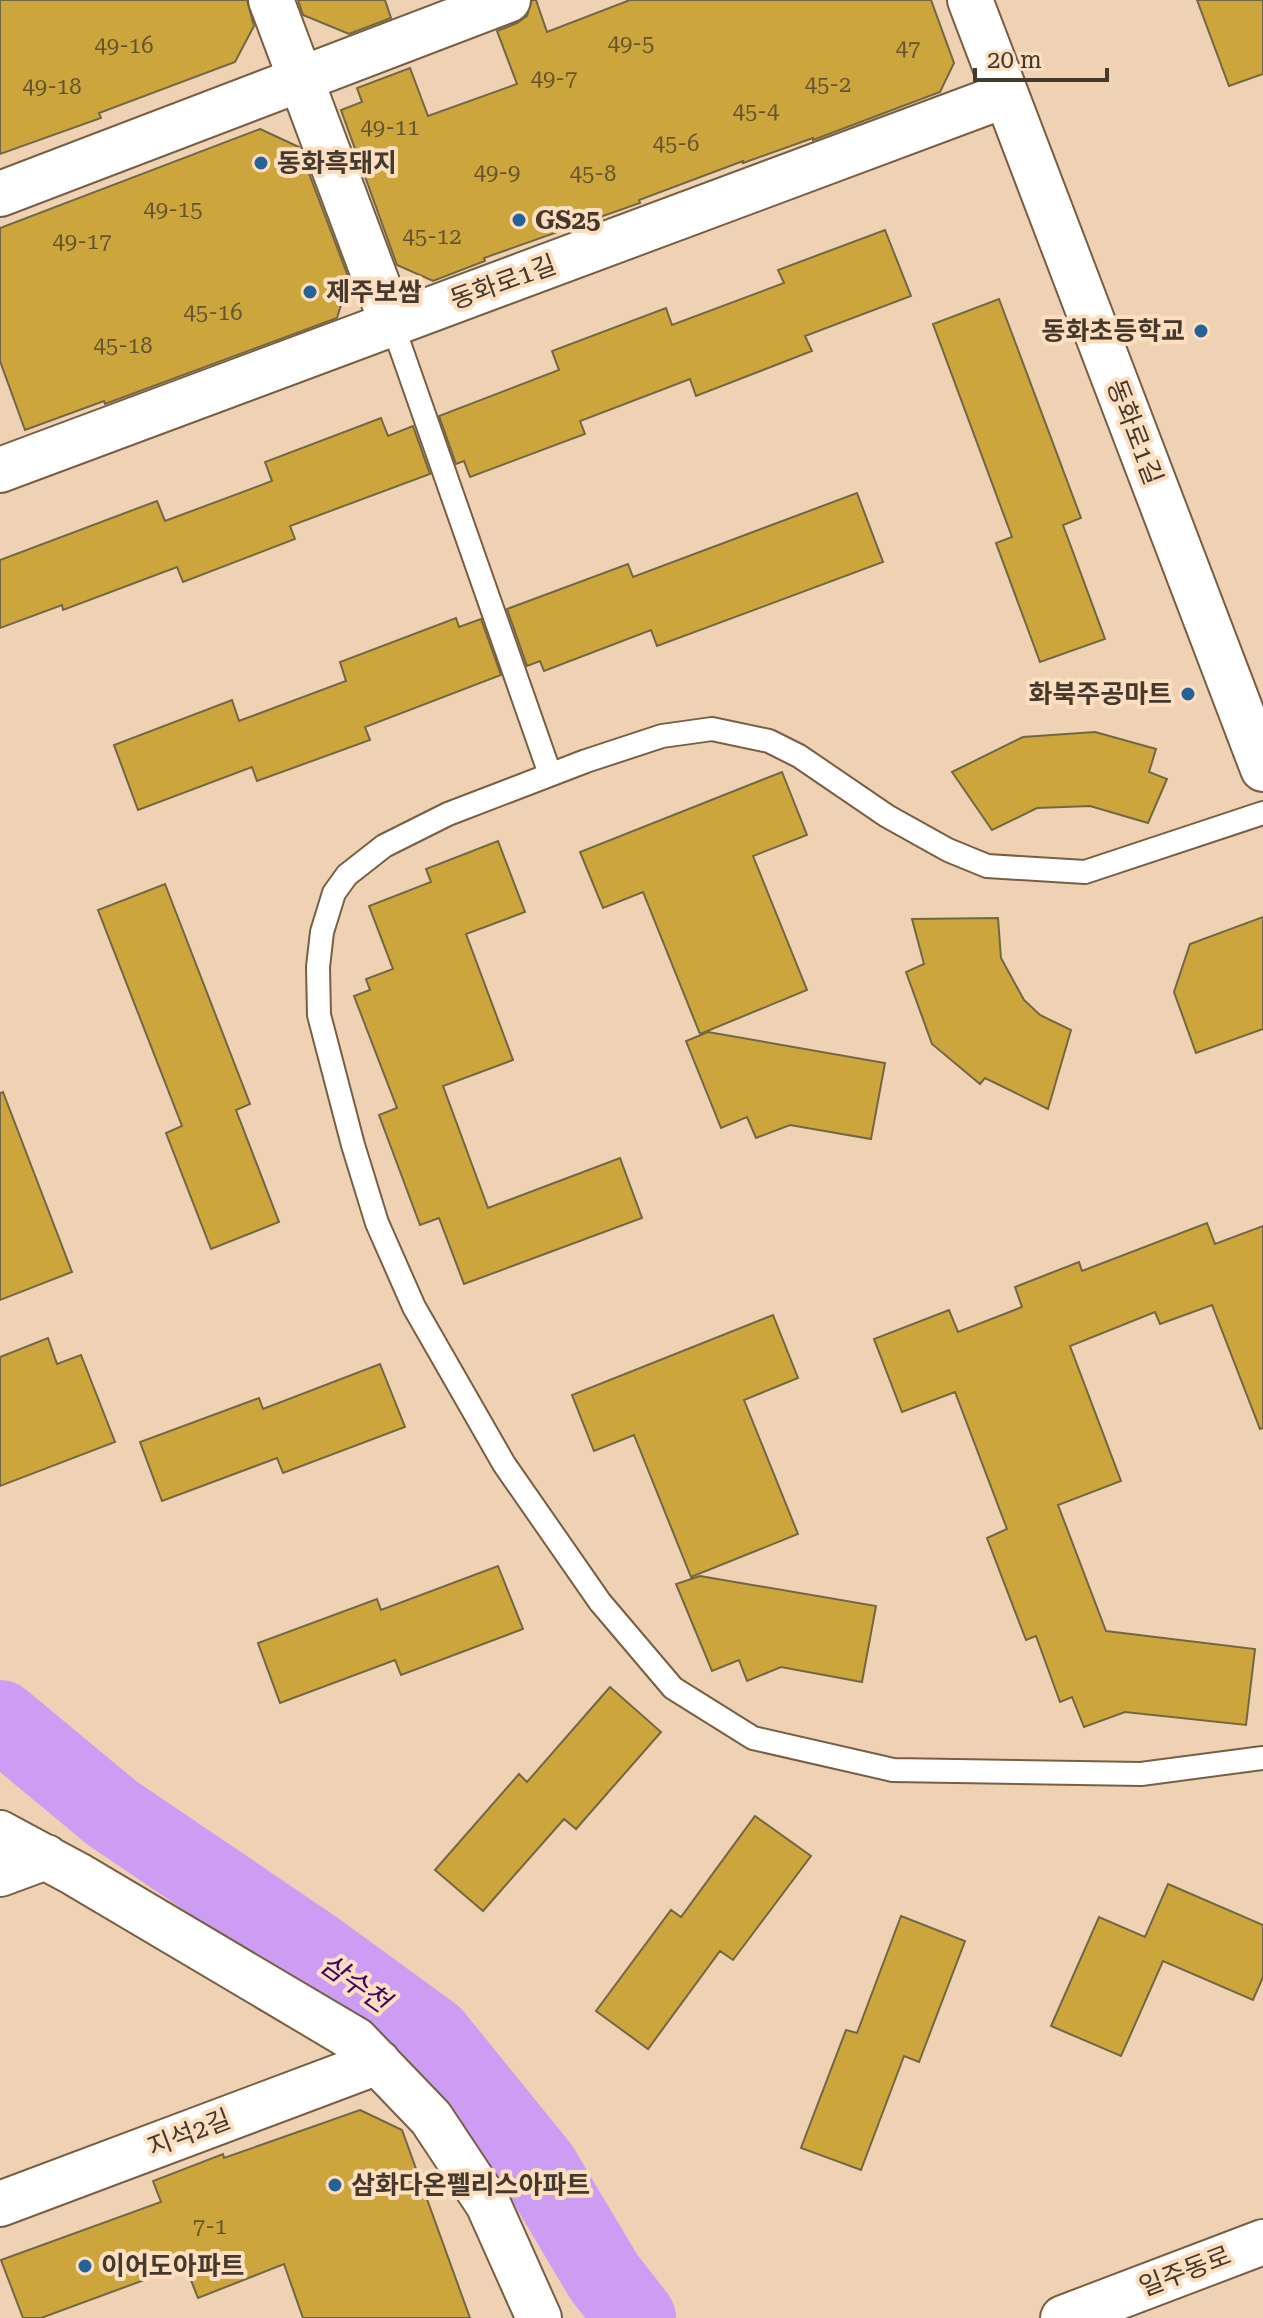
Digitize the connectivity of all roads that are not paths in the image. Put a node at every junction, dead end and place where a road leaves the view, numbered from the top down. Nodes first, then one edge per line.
1 (271, 0) edge
2 (508, 0) edge
3 (970, 0) edge
4 (301, 79) junction
5 (1006, 95) junction
6 (0, 194) edge
7 (392, 323) junction
8 (0, 470) edge
9 (1263, 769) edge
10 (550, 774) junction
11 (1263, 813) edge
12 (1263, 1758) edge
13 (0, 1833) edge
14 (46, 1857) junction
15 (0, 1874) edge
16 (378, 2062) junction
17 (0, 2204) edge
18 (1263, 2242) edge
19 (539, 2318) edge
20 (1063, 2318) edge

1 - 4 street
2 - 4 street
3 - 5 street, 동화로1길
4 - 6 street
4 - 7 street
5 - 7 street, 동화로1길
5 - 9 street, 동화로1길
7 - 8 street, 동화로1길
7 - 10 lane
10 - 11 lane
10 - 12 lane
13 - 14 street
14 - 15 street
14 - 16 street
16 - 17 street, 지석2길
16 - 19 street
18 - 20 street, 일주동로

